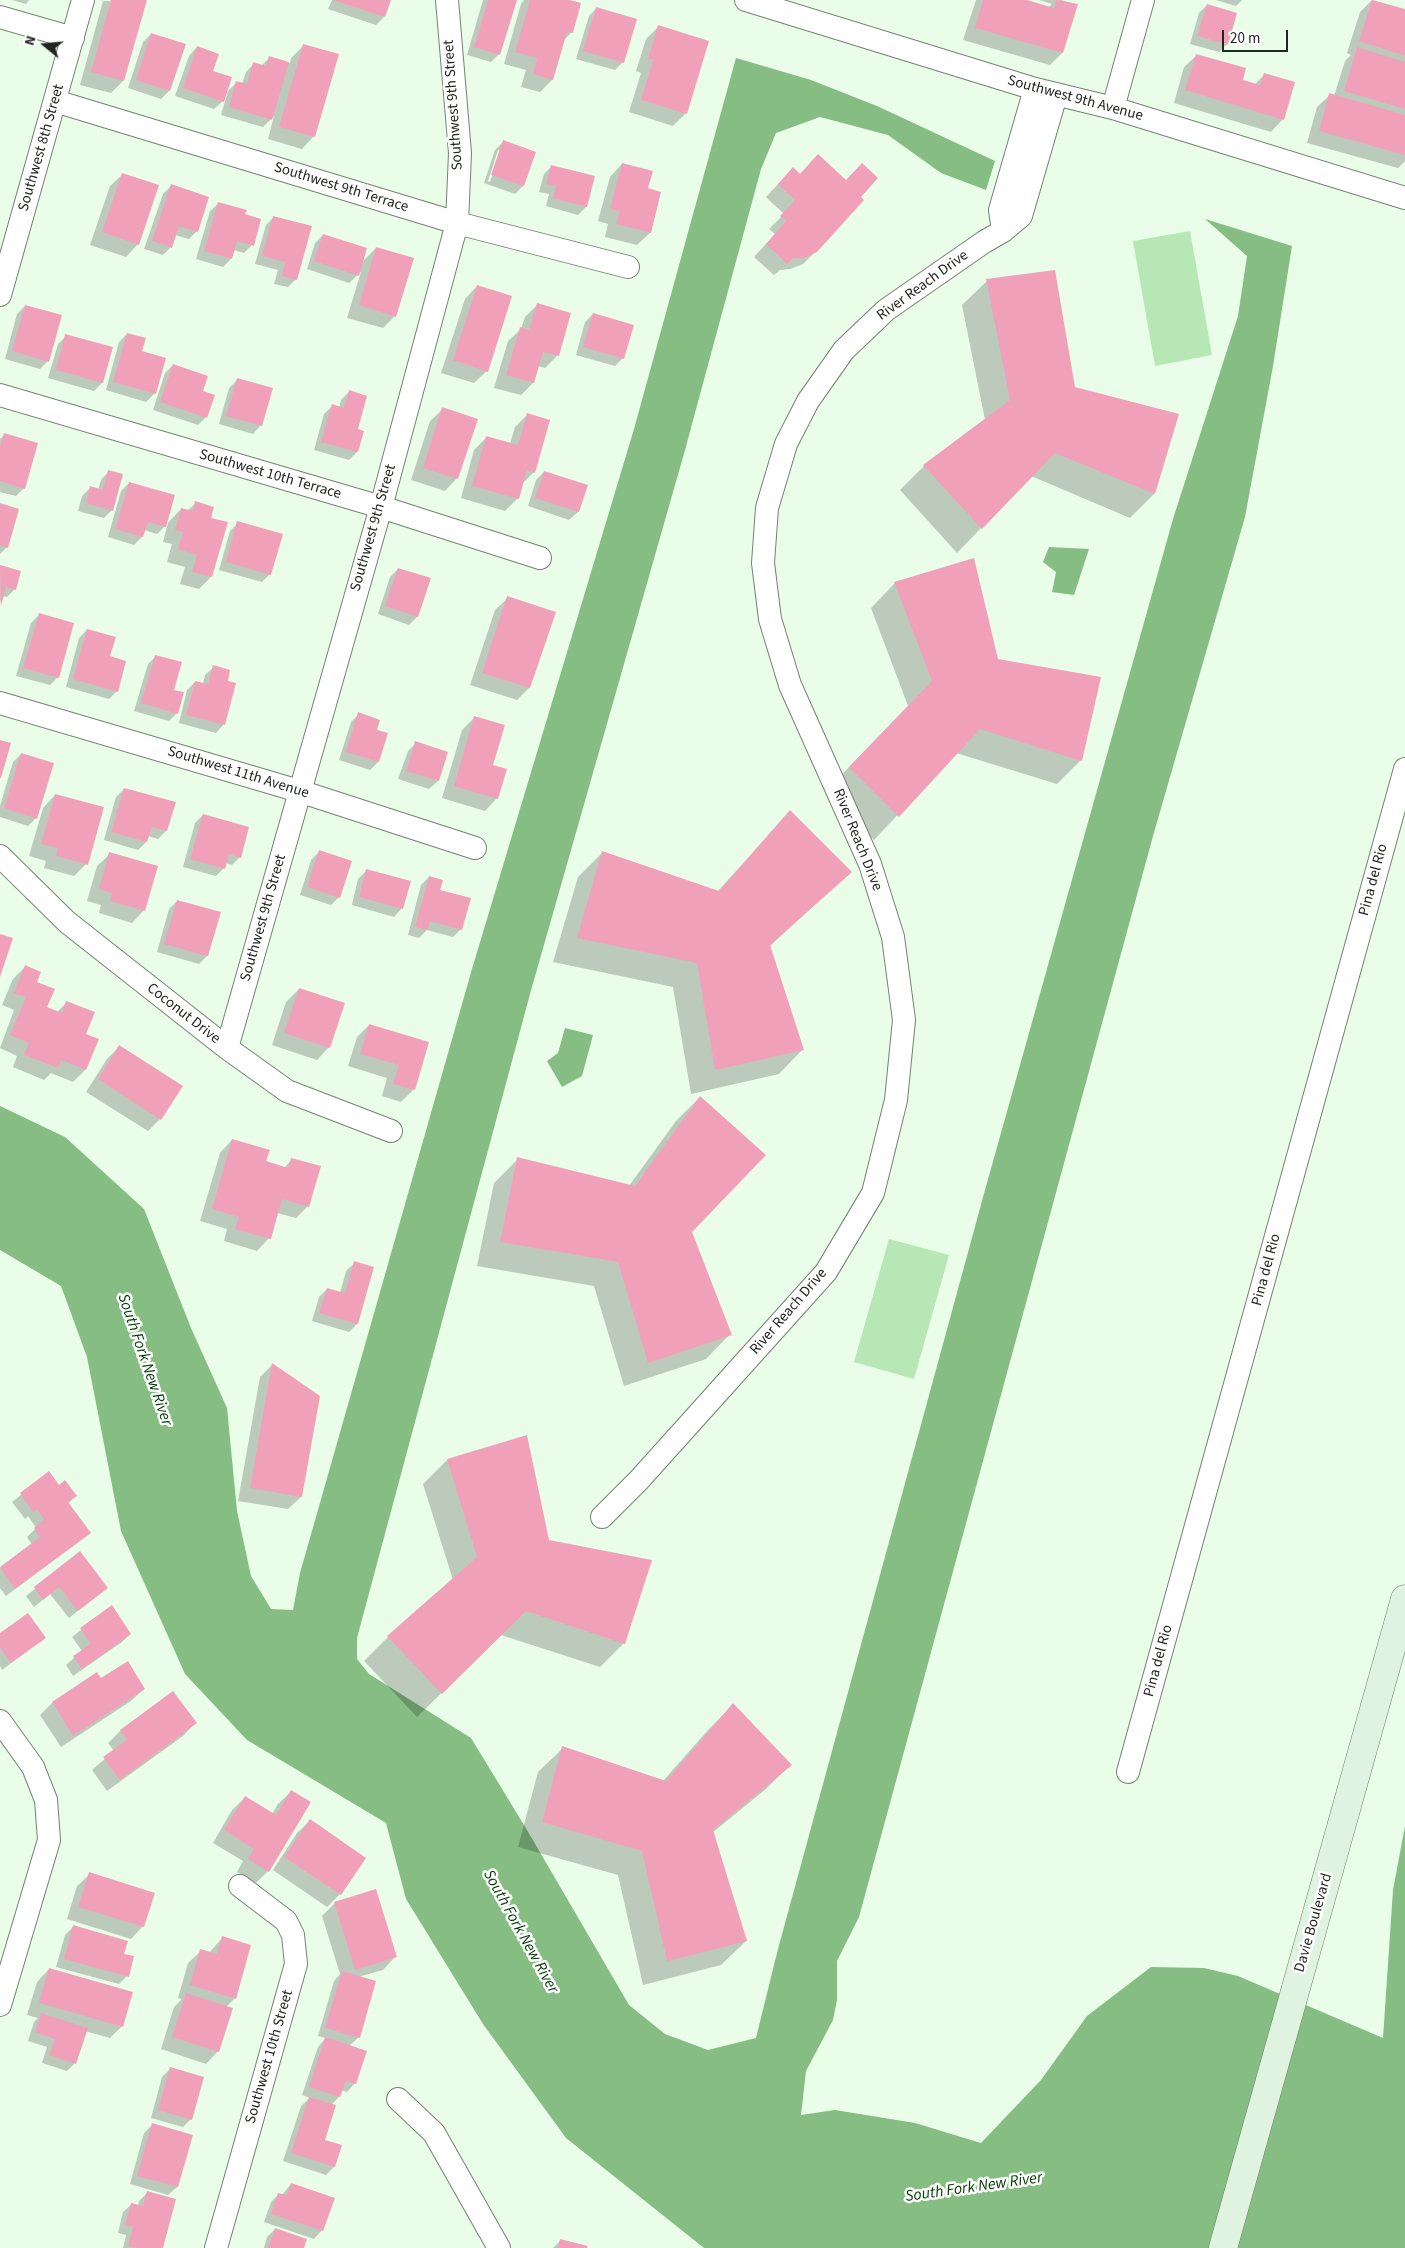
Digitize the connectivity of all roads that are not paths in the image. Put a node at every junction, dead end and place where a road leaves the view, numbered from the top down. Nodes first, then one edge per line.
1 (83, 0) edge
2 (447, 0) edge
3 (746, 0) edge
4 (1143, 0) edge
5 (772, 4) edge
6 (0, 17) edge
7 (73, 38) junction
8 (1035, 89) junction
9 (1056, 95) junction
10 (55, 102) junction
11 (1113, 108) junction
12 (1405, 198) edge
13 (457, 223) junction
14 (1004, 231) junction
15 (628, 267) dead end
16 (0, 295) edge
17 (0, 395) edge
18 (381, 507) junction
19 (540, 558) dead end
20 (0, 703) edge
21 (1405, 769) edge
22 (300, 791) junction
23 (475, 848) dead end
24 (0, 856) edge
25 (227, 1048) junction
26 (391, 1131) dead end
27 (602, 1517) dead end
28 (1405, 1599) edge
29 (0, 1721) edge
30 (1128, 1772) dead end
31 (240, 1886) dead end
32 (5, 1972) edge
33 (0, 2005) edge
34 (398, 2099) dead end
35 (216, 2248) edge
36 (499, 2248) edge
37 (1224, 2248) edge

1 - 7 street, Southwest 8th Street
2 - 13 street, Southwest 9th Street
3 - 5 street, Southwest 9th Avenue
4 - 11 street
5 - 8 street, Southwest 9th Avenue
6 - 7 street
7 - 10 street, Southwest 8th Street
8 - 9 street, Southwest 9th Avenue
8 - 14 street
9 - 11 street, Southwest 9th Avenue
9 - 14 street, River Reach Drive
10 - 13 street, Southwest 9th Terrace
10 - 16 street, Southwest 8th Street
11 - 12 street, Southwest 9th Avenue
13 - 15 street, Southwest 9th Terrace
13 - 18 street, Southwest 9th Street
14 - 27 street, River Reach Drive
17 - 18 street, Southwest 10th Terrace
18 - 19 street, Southwest 10th Terrace
18 - 22 street, Southwest 9th Street
20 - 22 street, Southwest 11th Avenue
21 - 30 street, Pina del Rio
22 - 23 street, Southwest 11th Avenue
22 - 25 street, Southwest 9th Street
24 - 25 street, Coconut Drive
25 - 26 street, Coconut Drive
28 - 37 main road, Davie Boulevard
29 - 32 street
31 - 35 street, Southwest 10th Street
32 - 33 street
34 - 36 street

